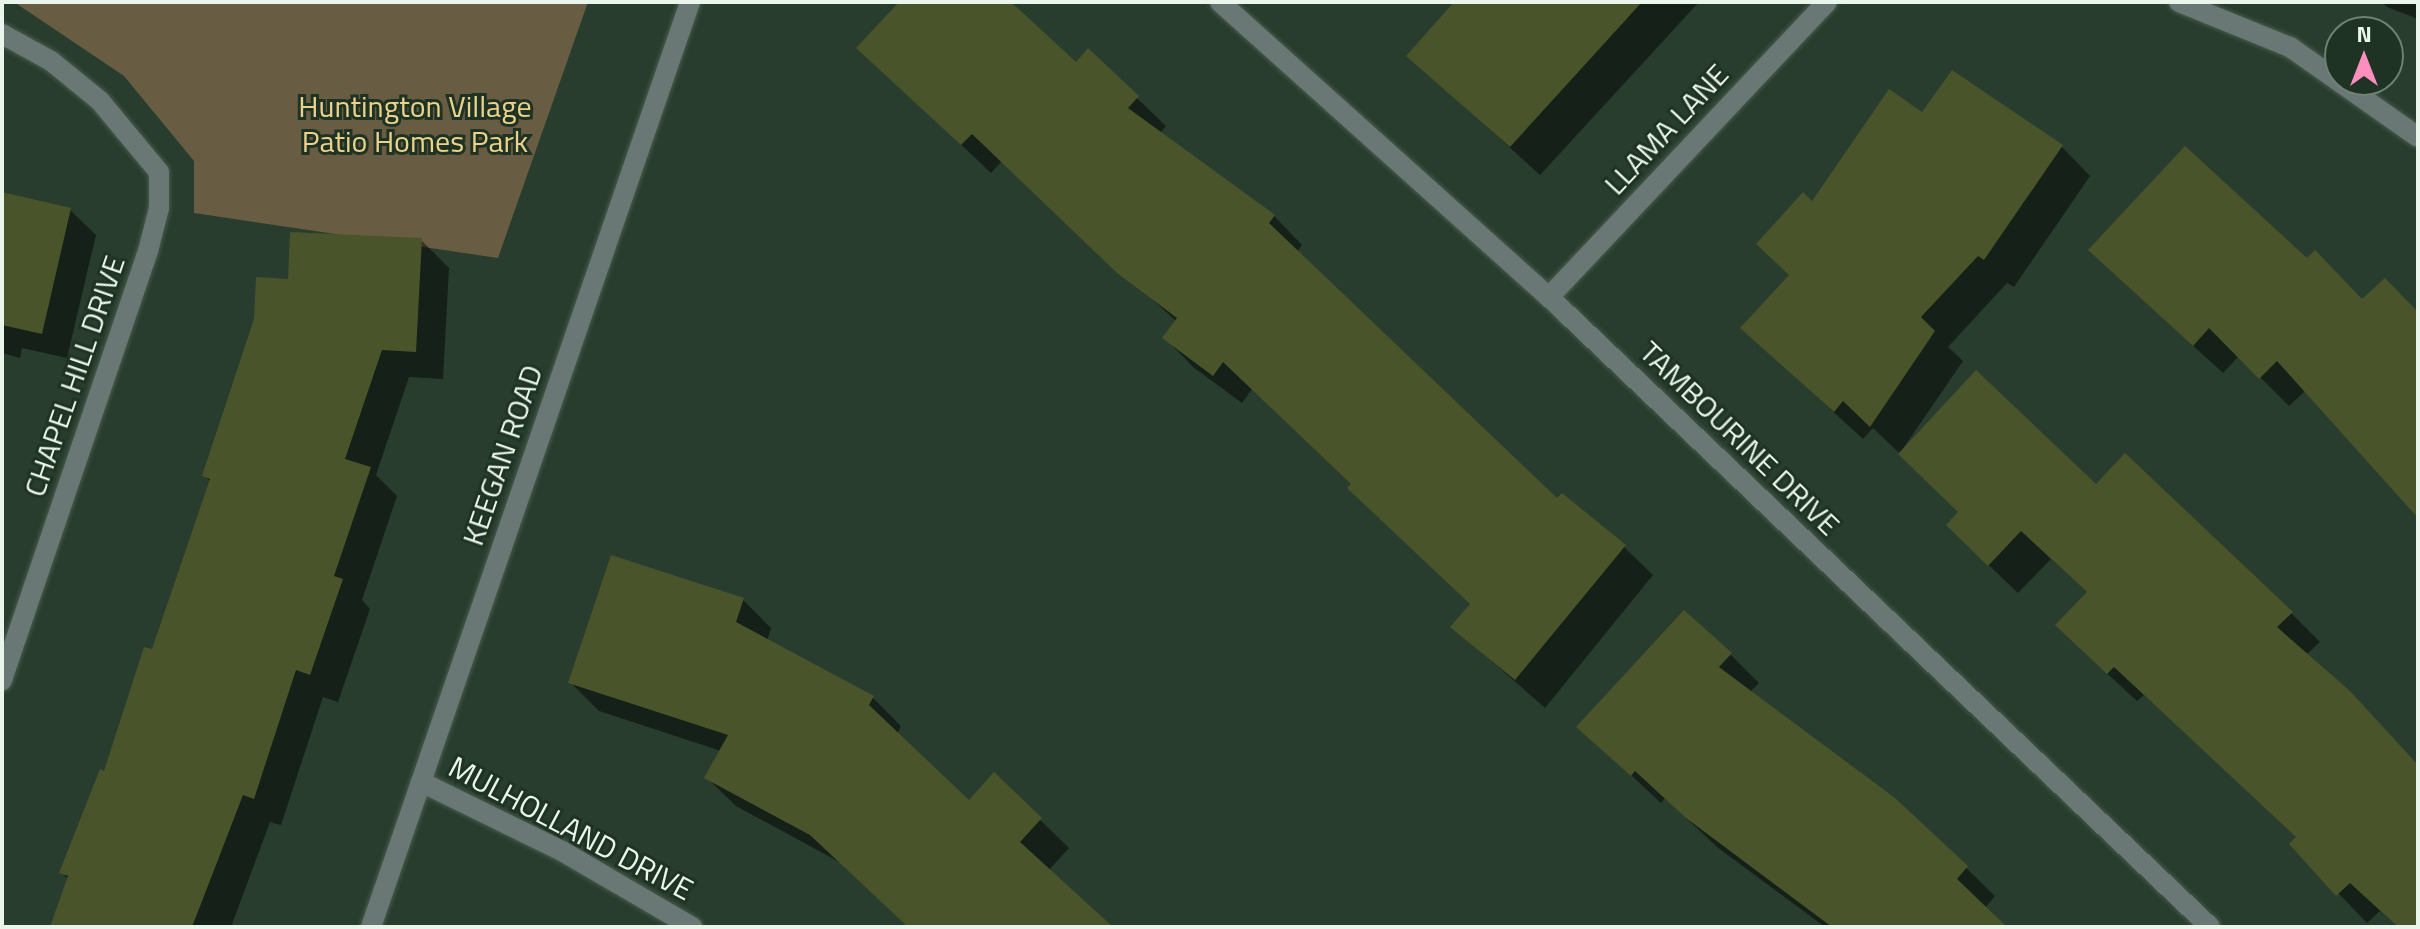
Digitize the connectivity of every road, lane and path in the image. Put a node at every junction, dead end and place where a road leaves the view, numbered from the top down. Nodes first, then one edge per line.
1 (690, 2) edge
2 (1220, 2) edge
3 (1827, 2) edge
4 (2179, 2) edge
5 (2, 34) edge
6 (2418, 137) edge
7 (1549, 297) junction
8 (2, 681) edge
9 (421, 782) junction
10 (371, 927) edge
11 (692, 927) edge
12 (2210, 927) edge

1 - 9 street, KEEGAN ROAD
2 - 7 street, TAMBOURINE DRIVE
3 - 7 street, LLAMA LANE
4 - 6 street
5 - 8 street, CHAPEL HILL DRIVE
7 - 12 street, TAMBOURINE DRIVE
9 - 10 street, KEEGAN ROAD
9 - 11 street, MULHOLLAND DRIVE

